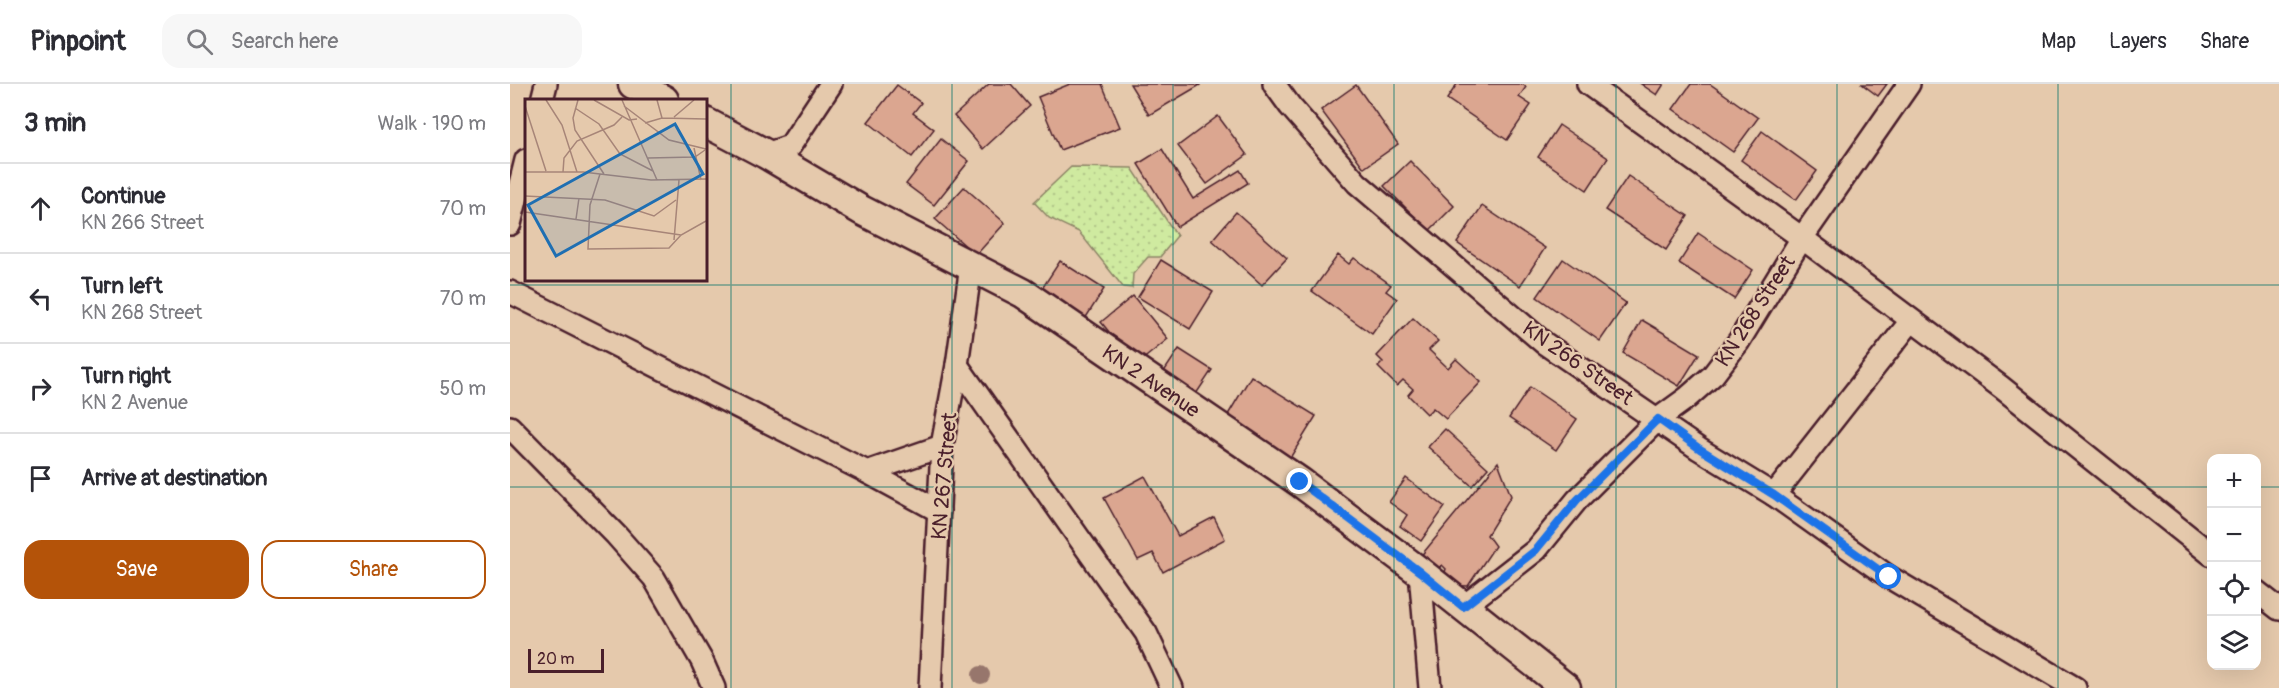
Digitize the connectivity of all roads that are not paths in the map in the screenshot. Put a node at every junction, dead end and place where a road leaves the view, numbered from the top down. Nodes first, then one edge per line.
1 (546, 84) edge
2 (633, 84) edge
3 (831, 84) edge
4 (1274, 84) edge
5 (1588, 84) edge
6 (1909, 84) edge
7 (542, 99) edge
8 (662, 99) edge
9 (706, 123) edge
10 (766, 154) junction
11 (525, 164) edge
12 (510, 224) edge
13 (1802, 238) junction
14 (971, 266) junction
15 (510, 292) edge
16 (1911, 321) junction
17 (957, 365) junction
18 (1658, 419) junction
19 (510, 427) edge
20 (942, 446) junction
21 (867, 472) junction
22 (1774, 495) junction
23 (939, 511) junction
24 (2207, 552) edge
25 (1420, 572) junction
26 (2261, 595) edge
27 (1463, 607) junction
28 (2279, 609) edge
29 (714, 688) edge
30 (930, 688) edge
31 (1172, 688) edge
32 (1430, 688) edge
33 (1566, 688) edge
34 (2075, 688) edge

1 - 7 street
2 - 8 main road
3 - 10 street
4 - 18 street, KN 266 Street
5 - 13 street
6 - 13 street, KN 268 Street
9 - 10 main road, KN 2 Avenue
10 - 14 main road, KN 2 Avenue
11 - 12 street
13 - 16 street
13 - 18 street, KN 268 Street
14 - 17 street, KN 267 Street
14 - 25 main road, KN 2 Avenue
15 - 21 street
16 - 22 street
16 - 24 street
17 - 20 street, KN 267 Street
17 - 31 street
18 - 22 street, KN 266 Street
18 - 27 street, KN 268 Street
19 - 29 street
20 - 21 street
20 - 23 street, KN 267 Street
21 - 23 street
22 - 34 street, KN 266 Street
23 - 30 street, KN 267 Street
25 - 27 main road, KN 2 Avenue
25 - 32 street
26 - 28 street
27 - 33 main road, KN 2 Avenue

